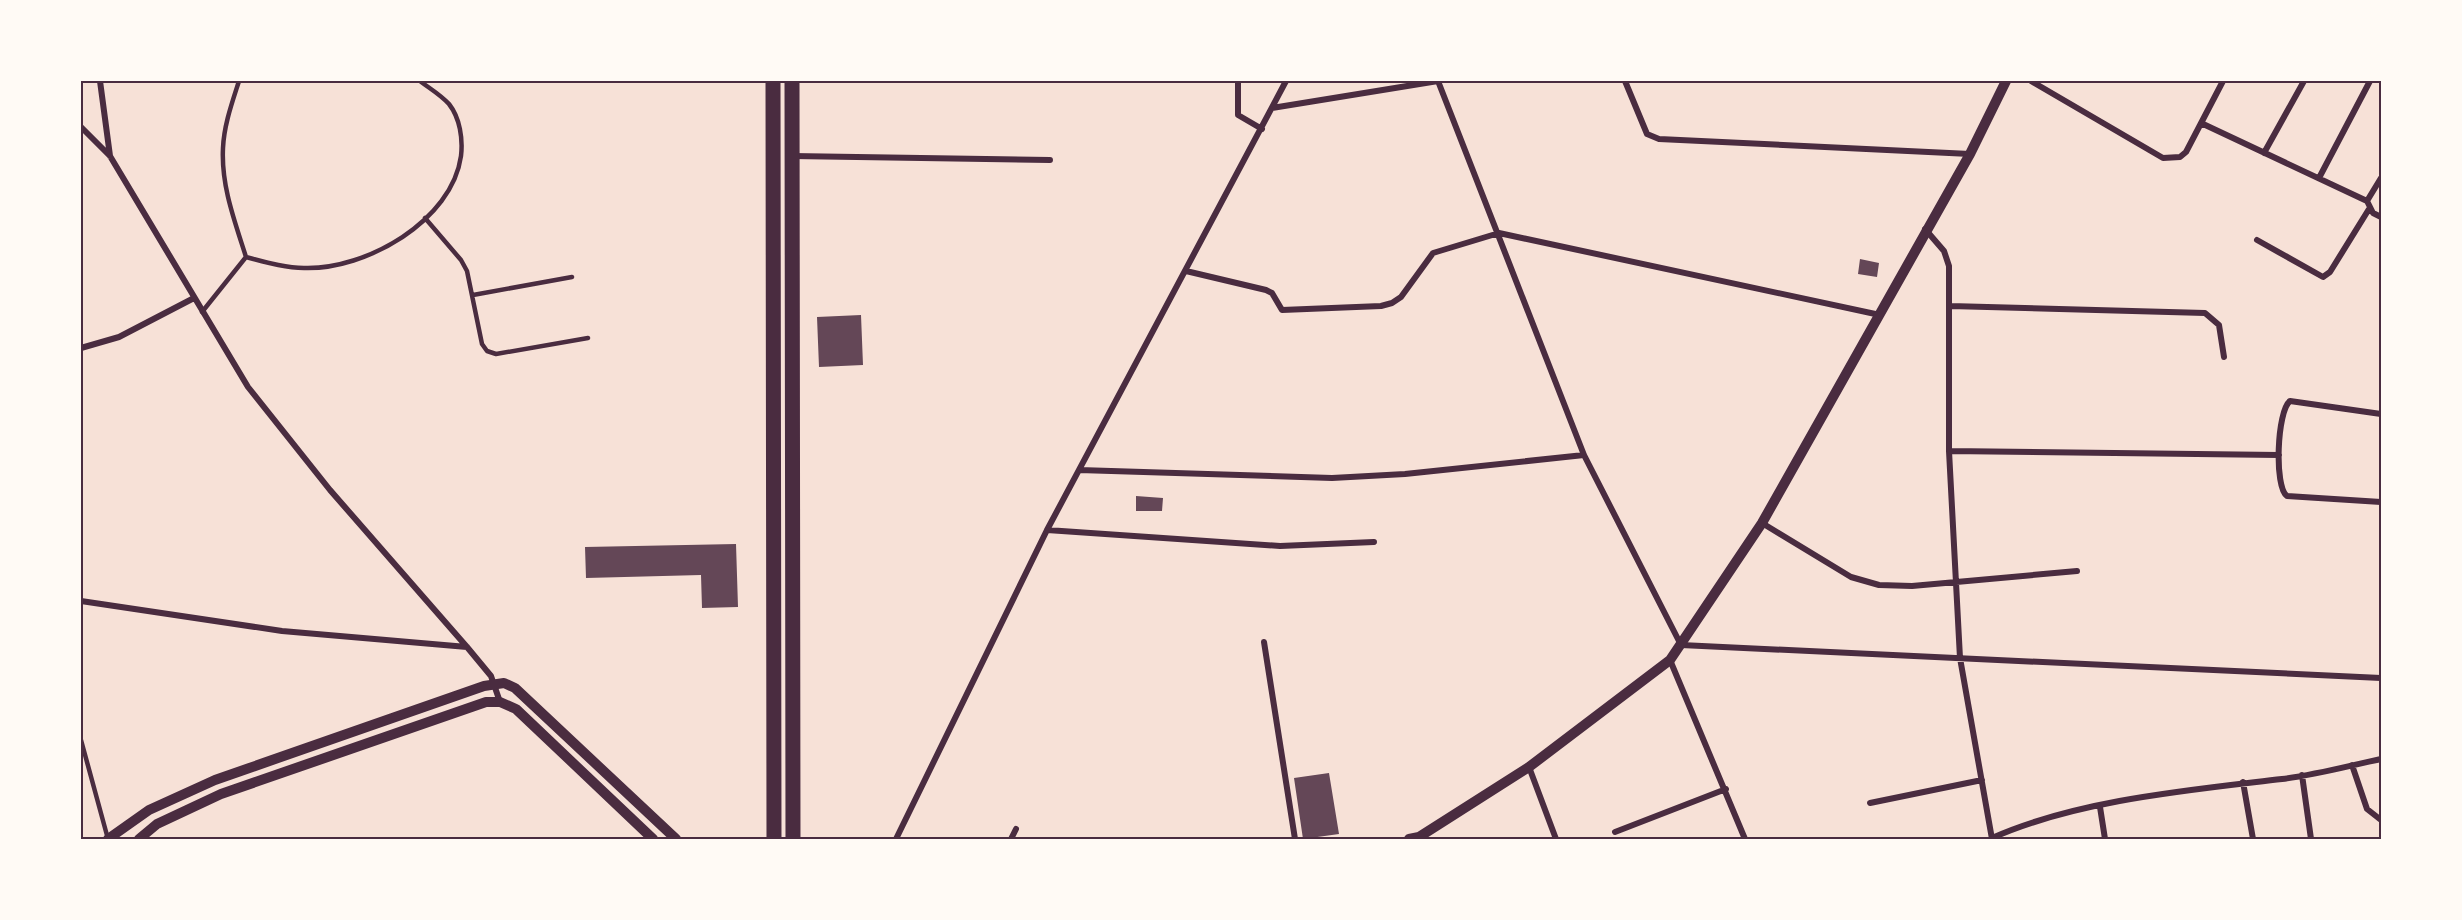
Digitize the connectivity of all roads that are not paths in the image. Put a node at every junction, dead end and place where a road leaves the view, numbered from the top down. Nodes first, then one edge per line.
1 (100, 81) edge
2 (239, 81) edge
3 (420, 81) edge
4 (773, 81) edge
5 (792, 81) edge
6 (1238, 81) edge
7 (1286, 81) edge
8 (1440, 81) edge
9 (1625, 81) edge
10 (2006, 81) edge
11 (2031, 81) edge
12 (2223, 81) edge
13 (2304, 81) edge
14 (2370, 81) edge
15 (1272, 108) junction
16 (2201, 123) junction
17 (81, 127) edge
18 (1262, 129) junction
19 (2264, 153) junction
20 (1970, 154) junction
21 (110, 156) junction
22 (791, 156) junction
23 (1050, 160) dead end
24 (2319, 178) junction
25 (2381, 178) edge
26 (2367, 201) junction
27 (2369, 209) junction
28 (2381, 217) edge
29 (425, 218) junction
30 (1925, 229) junction
31 (1499, 233) junction
32 (2257, 240) dead end
33 (246, 257) junction
34 (1186, 271) junction
35 (572, 277) dead end
36 (473, 295) junction
37 (194, 298) junction
38 (1950, 306) junction
39 (202, 312) junction
40 (1880, 315) junction
41 (588, 338) dead end
42 (81, 348) edge
43 (2224, 357) dead end
44 (2381, 414) edge
45 (1949, 451) junction
46 (1584, 455) junction
47 (2279, 455) junction
48 (1079, 470) junction
49 (2381, 502) edge
50 (1762, 523) junction
51 (1047, 530) junction
52 (1374, 542) dead end
53 (2077, 571) dead end
54 (1956, 582) junction
55 (81, 601) edge
56 (1264, 642) dead end
57 (1681, 645) junction
58 (467, 647) junction
59 (1960, 658) junction
60 (1670, 660) junction
61 (2381, 678) edge
62 (494, 684) junction
63 (500, 702) junction
64 (81, 740) edge
65 (2381, 759) edge
66 (2352, 765) junction
67 (1529, 767) junction
68 (2302, 775) junction
69 (1982, 780) junction
70 (2243, 782) junction
71 (1726, 789) junction
72 (1870, 803) dead end
73 (2100, 807) junction
74 (2381, 820) edge
75 (1016, 829) dead end
76 (1615, 832) dead end
77 (1415, 838) edge
78 (108, 839) edge
79 (139, 839) edge
80 (653, 839) edge
81 (676, 839) edge
82 (774, 839) edge
83 (793, 839) edge
84 (896, 839) edge
85 (1011, 839) edge
86 (1295, 839) edge
87 (1556, 839) edge
88 (1745, 839) edge
89 (1992, 839) edge
90 (2105, 839) edge
91 (2253, 839) edge
92 (2311, 839) edge

1 - 21 street
2 - 33 lane
3 - 29 lane
4 - 82 main road
5 - 22 main road
6 - 18 street
7 - 15 street
8 - 15 street
8 - 31 street
9 - 20 street
10 - 20 street
11 - 16 street
12 - 16 street
13 - 19 street
14 - 24 street
15 - 18 street
16 - 19 street
17 - 21 street
18 - 34 street
19 - 24 street
20 - 30 street
21 - 37 street
22 - 23 street
22 - 83 main road
24 - 26 street
25 - 26 street
26 - 27 street
27 - 28 street
27 - 32 street
29 - 33 lane
29 - 36 lane
30 - 38 street
30 - 40 street
31 - 34 street
31 - 40 street
31 - 46 street
33 - 39 lane
34 - 48 street
35 - 36 lane
36 - 41 lane
37 - 39 street
37 - 42 street
38 - 43 street
38 - 45 street
39 - 58 street
40 - 50 street
44 - 47 street
45 - 47 street
45 - 54 street
46 - 48 street
46 - 57 street
47 - 49 street
48 - 51 street
50 - 54 street
50 - 57 street
51 - 52 street
51 - 84 street
53 - 54 street
54 - 59 street
55 - 58 street
56 - 86 street
57 - 59 street
57 - 60 street
58 - 62 street
59 - 61 street
59 - 69 street
60 - 67 street
60 - 71 street
62 - 63 street
62 - 78 street
62 - 81 street
63 - 79 street
63 - 80 street
64 - 78 lane
65 - 66 street
66 - 68 street
66 - 74 street
67 - 77 street
67 - 87 street
68 - 70 street
68 - 92 street
69 - 72 street
69 - 89 street
70 - 73 street
70 - 91 street
71 - 76 street
71 - 88 street
73 - 89 street
73 - 90 street
75 - 85 street

